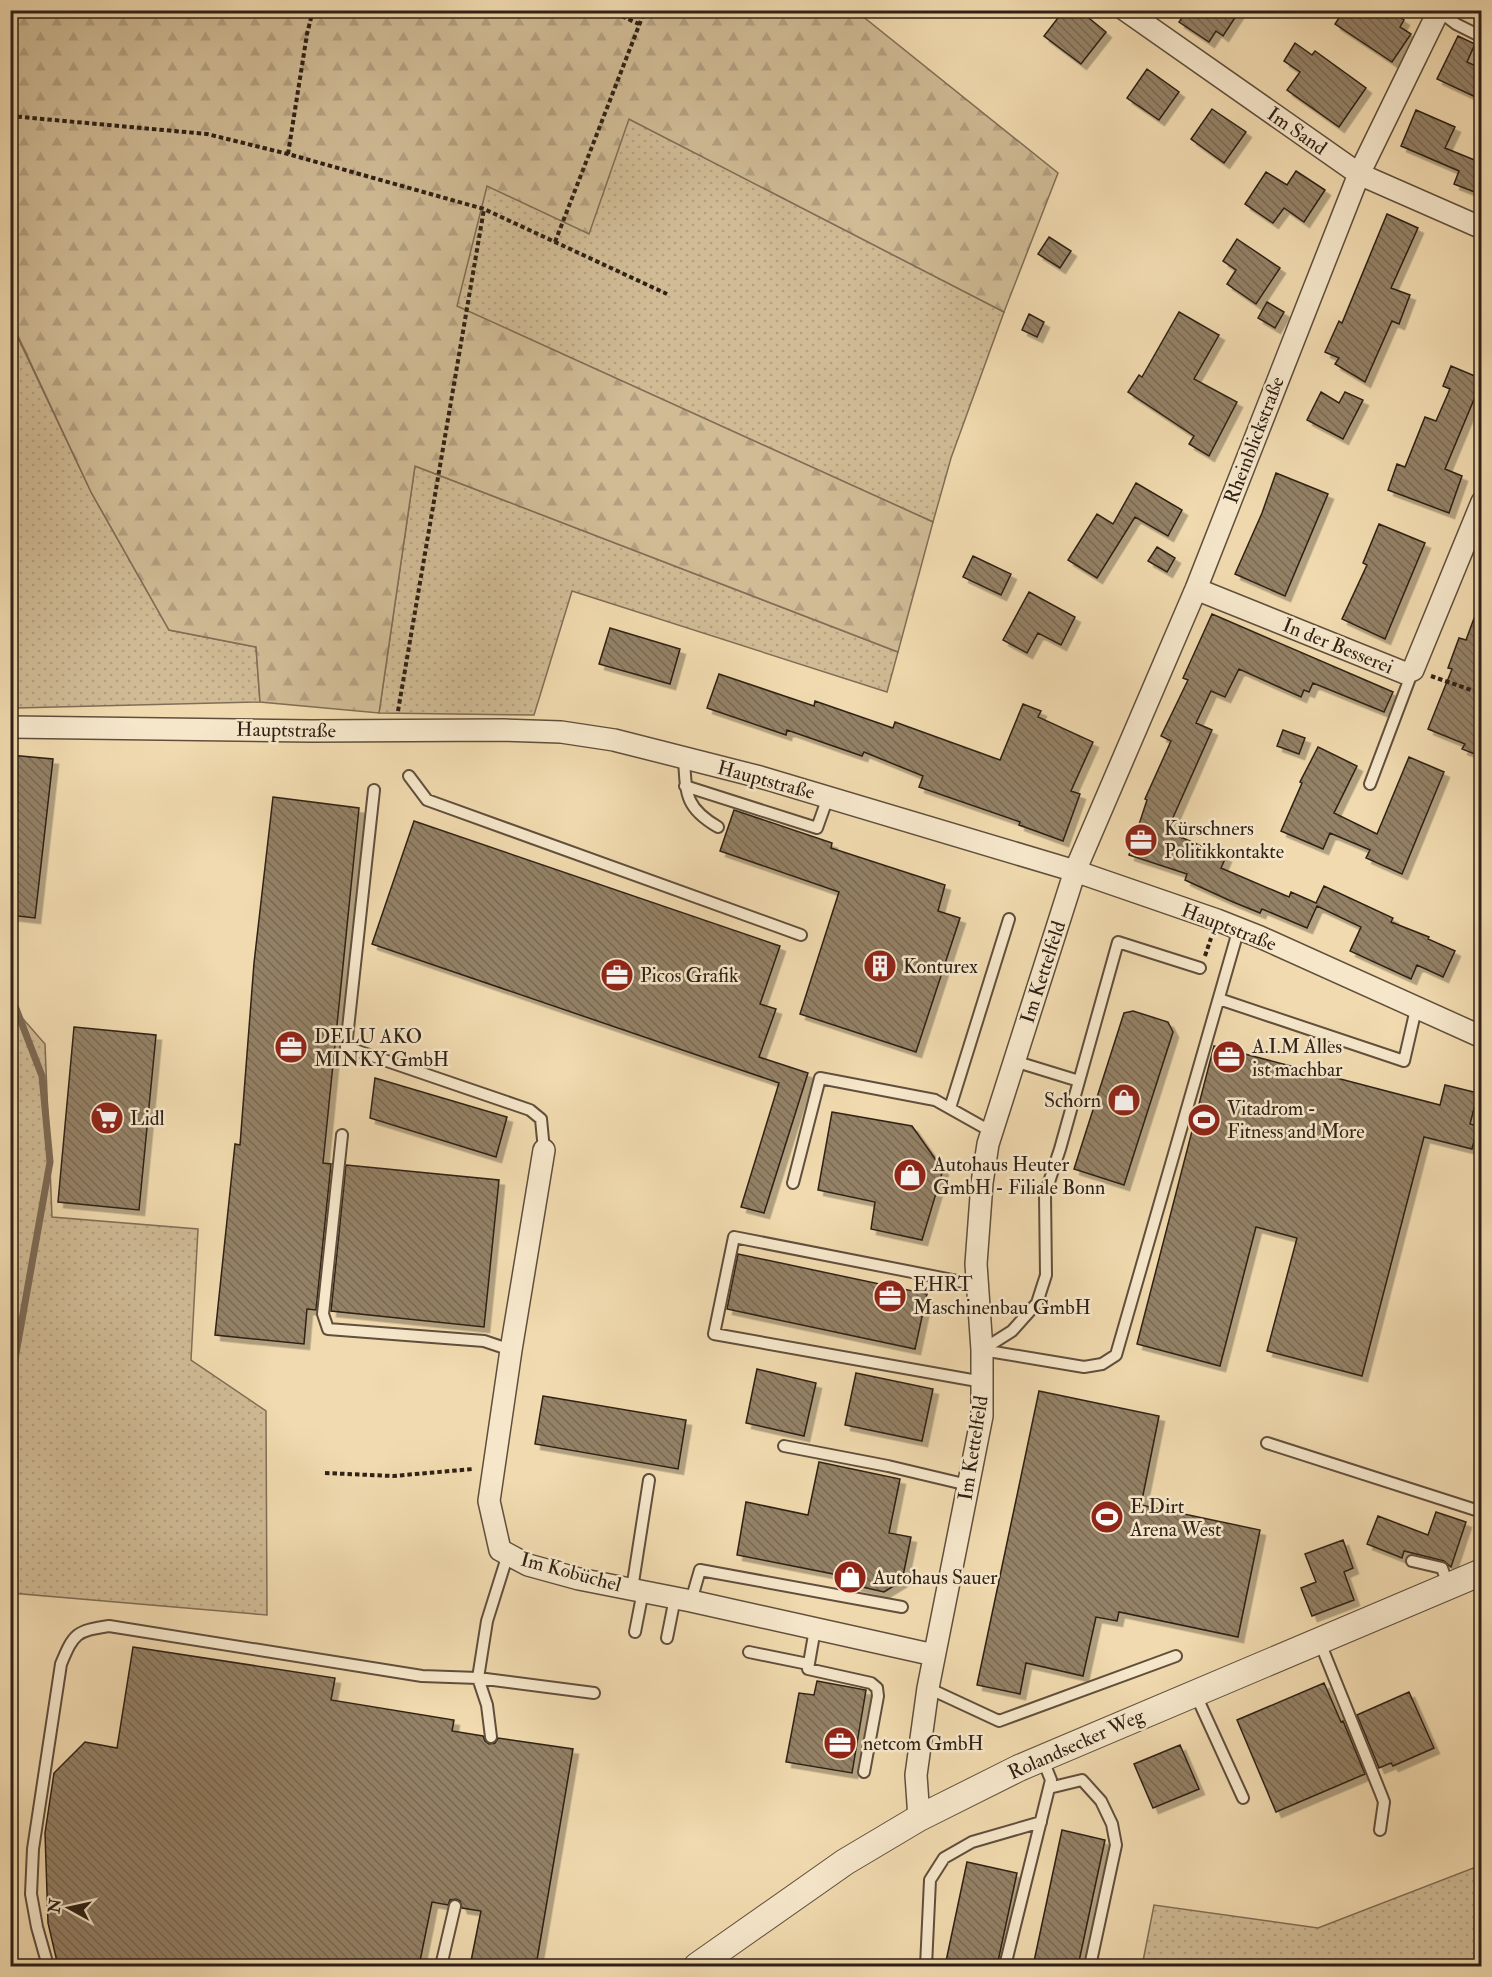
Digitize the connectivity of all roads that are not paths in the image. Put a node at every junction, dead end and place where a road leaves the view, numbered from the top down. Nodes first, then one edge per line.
1 (1125, 10) edge
2 (1439, 11) edge
3 (1482, 37) edge
4 (1359, 174) junction
5 (1482, 228) edge
6 (1482, 502) edge
7 (1196, 589) junction
8 (1413, 670) junction
9 (10, 727) edge
10 (684, 758) junction
11 (410, 776) dead end
12 (1370, 784) dead end
13 (685, 786) junction
14 (374, 790) dead end
15 (828, 797) junction
16 (718, 827) dead end
17 (1075, 871) junction
18 (1009, 919) dead end
19 (1239, 928) junction
20 (801, 935) dead end
21 (1200, 968) dead end
22 (1219, 999) junction
23 (1416, 1009) junction
24 (1482, 1037) edge
25 (1014, 1061) junction
26 (1079, 1081) junction
27 (950, 1108) junction
28 (992, 1132) junction
29 (342, 1135) dead end
30 (544, 1150) joint
31 (793, 1183) dead end
32 (978, 1285) junction
33 (511, 1350) junction
34 (982, 1350) junction
35 (984, 1382) junction
36 (1267, 1443) dead end
37 (784, 1446) dead end
38 (649, 1480) dead end
39 (968, 1485) junction
40 (1482, 1512) edge
41 (508, 1554) junction
42 (1412, 1561) dead end
43 (1482, 1572) edge
44 (1448, 1585) junction
45 (638, 1590) junction
46 (683, 1600) junction
47 (902, 1607) dead end
48 (815, 1629) junction
49 (635, 1632) dead end
50 (667, 1638) dead end
51 (1318, 1640) junction
52 (749, 1652) dead end
53 (934, 1655) junction
54 (1176, 1656) dead end
55 (808, 1665) junction
56 (478, 1678) junction
57 (928, 1688) junction
58 (1195, 1692) junction
59 (594, 1693) dead end
60 (491, 1737) dead end
61 (1042, 1758) junction
62 (864, 1772) dead end
63 (1049, 1788) junction
64 (1243, 1798) dead end
65 (919, 1818) junction
66 (1041, 1822) junction
67 (1380, 1830) dead end
68 (455, 1906) dead end
69 (710, 1963) edge
70 (48, 1966) edge
71 (441, 1966) edge
72 (926, 1966) edge
73 (1005, 1966) edge
74 (1090, 1966) edge

1 - 4 street, Im Sand
2 - 3 lane
2 - 4 street, Rheinblickstraße
4 - 5 street, Im Sand
4 - 7 street, Rheinblickstraße
6 - 8 street, In der Besserei
7 - 8 street, In der Besserei
7 - 17 street, Rheinblickstraße
8 - 12 lane
9 - 10 street, Hauptstraße
10 - 13 lane
10 - 15 street, Hauptstraße
11 - 20 lane
13 - 15 lane
13 - 16 lane
14 - 30 lane
15 - 17 street, Hauptstraße
17 - 19 street, Hauptstraße
17 - 25 street, Im Kettelfeld
18 - 27 lane
19 - 22 lane
19 - 23 street, Hauptstraße
21 - 26 lane
22 - 23 lane
22 - 34 lane
23 - 24 street, Hauptstraße
25 - 26 lane
25 - 28 street, Im Kettelfeld
26 - 34 lane
27 - 28 lane
27 - 31 lane
28 - 32 street, Im Kettelfeld
29 - 33 lane
30 - 33 street, Im Kobüchel
32 - 34 street, Im Kettelfeld
32 - 35 lane
33 - 41 street, Im Kobüchel
34 - 35 street, Im Kettelfeld
35 - 39 street, Im Kettelfeld
36 - 40 lane
37 - 39 lane
38 - 45 lane
39 - 53 street, Im Kettelfeld
41 - 45 street, Im Kobüchel
41 - 56 lane
42 - 44 lane
43 - 44 street, Rolandsecker Weg
44 - 51 street, Rolandsecker Weg
45 - 46 street, Im Kobüchel
45 - 49 lane
46 - 47 lane
46 - 48 street, Im Kobüchel
46 - 50 lane
48 - 53 street, Im Kobüchel
48 - 55 lane
51 - 58 street, Rolandsecker Weg
51 - 67 lane
52 - 55 lane
53 - 57 street, Im Kettelfeld
54 - 57 lane
55 - 62 lane
56 - 59 lane
56 - 60 lane
56 - 70 lane
57 - 65 street, Im Kettelfeld
58 - 61 street, Rolandsecker Weg
58 - 64 lane
61 - 63 lane
61 - 65 street, Rolandsecker Weg
63 - 66 lane
63 - 74 lane
65 - 69 street, Rolandsecker Weg
66 - 72 lane
66 - 73 lane
68 - 71 lane

